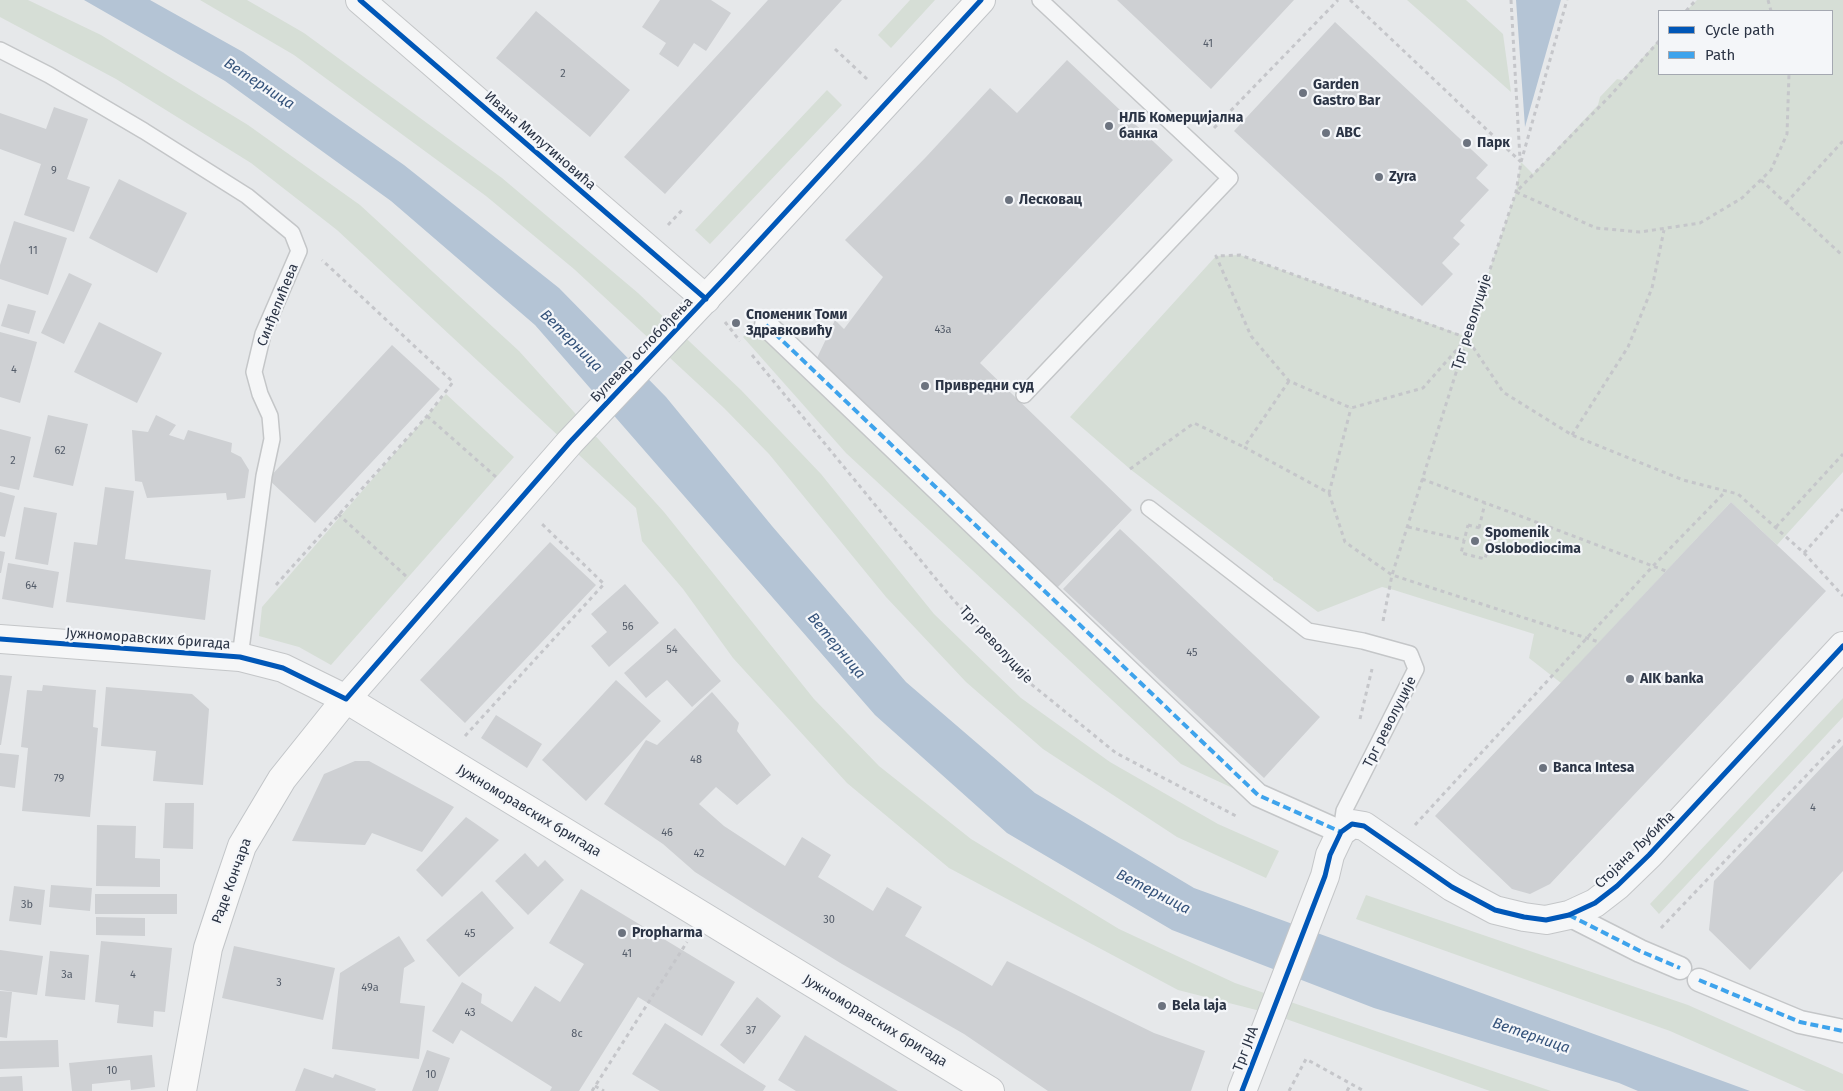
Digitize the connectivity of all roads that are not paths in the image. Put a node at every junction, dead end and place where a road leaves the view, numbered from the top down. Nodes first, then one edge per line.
1 (981, 0) edge
2 (1040, 0) edge
3 (364, 1) edge
4 (0, 50) edge
5 (706, 299) junction
6 (766, 325) dead end
7 (1024, 395) dead end
8 (1149, 508) dead end
9 (0, 640) edge
10 (1843, 646) edge
11 (240, 657) junction
12 (346, 699) junction
13 (1341, 832) junction
14 (1325, 876) joint
15 (1569, 915) junction
16 (1843, 1031) edge
17 (182, 1091) edge
18 (990, 1091) edge
19 (1242, 1091) edge

1 - 5 main road, Булевар ослобођења
2 - 7 lane
3 - 5 street, Ивана Милутиновића
4 - 11 lane, Синђелићева
5 - 12 main road, Булевар ослобођења
6 - 13 street
8 - 13 lane, Трг револуције
9 - 11 street, Јужноморавских бригада
10 - 15 street, Стојана Љубића
11 - 12 street, Јужноморавских бригада
12 - 17 main road, Раде Кончара
12 - 18 main road, Јужноморавских бригада
13 - 14 street, Трг револуције
13 - 15 street, Стојана Љубића
14 - 19 street, Трг ЈНА
15 - 16 street

